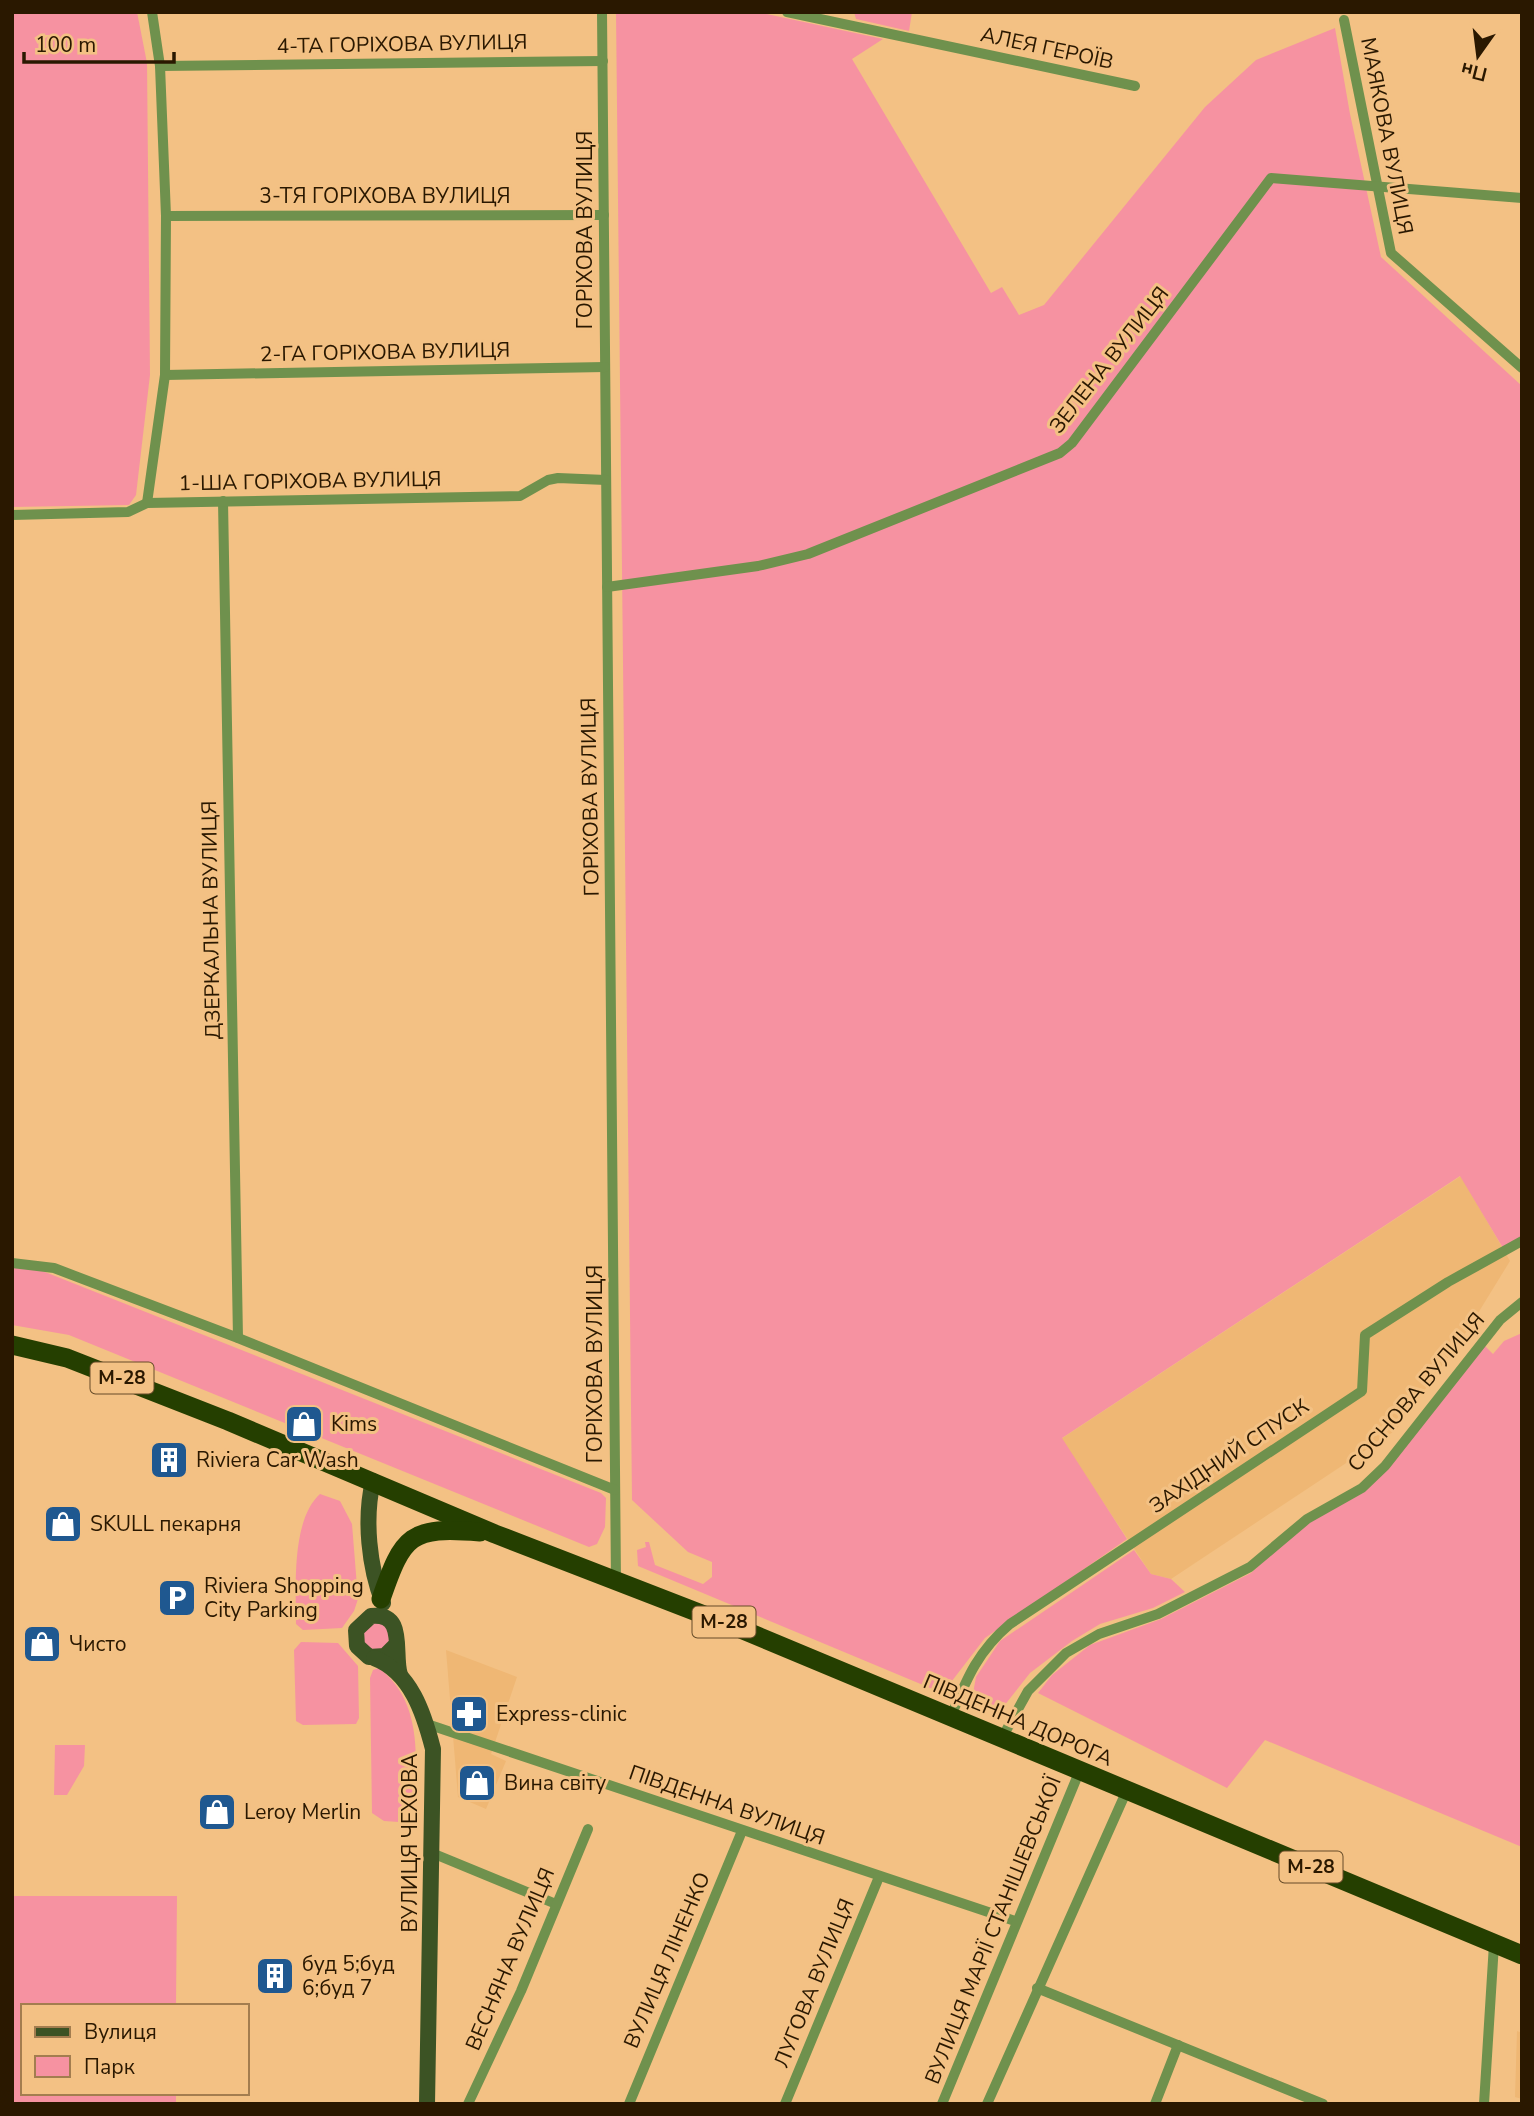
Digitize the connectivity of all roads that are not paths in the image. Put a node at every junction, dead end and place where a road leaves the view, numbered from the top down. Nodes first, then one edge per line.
1 (152, 12) edge
2 (603, 12) edge
3 (787, 12) edge
4 (799, 13) edge
5 (1344, 20) dead end
6 (603, 61) junction
7 (160, 66) junction
8 (1135, 86) dead end
9 (1377, 186) junction
10 (1522, 198) edge
11 (166, 215) junction
12 (604, 215) junction
13 (606, 367) junction
14 (1522, 368) edge
15 (165, 375) junction
16 (606, 481) junction
17 (223, 501) junction
18 (147, 503) junction
19 (12, 515) edge
20 (607, 587) junction
21 (1522, 1241) edge
22 (12, 1263) edge
23 (1522, 1302) edge
24 (239, 1338) junction
25 (12, 1345) edge
26 (373, 1481) junction
27 (615, 1490) junction
28 (495, 1534) junction
29 (374, 1571) junction
30 (616, 1582) junction
31 (381, 1599) junction
32 (362, 1621) junction
33 (393, 1623) junction
34 (397, 1644) junction
35 (374, 1658) junction
36 (400, 1675) junction
37 (951, 1716) junction
38 (427, 1724) junction
39 (1002, 1738) junction
40 (1080, 1770) junction
41 (1127, 1790) junction
42 (588, 1829) dead end
43 (742, 1832) junction
44 (432, 1853) junction
45 (879, 1877) junction
46 (555, 1904) junction
47 (1015, 1921) junction
48 (1494, 1944) junction
49 (1522, 1955) edge
50 (1037, 1988) junction
51 (1178, 2045) junction
52 (427, 2104) edge
53 (468, 2104) edge
54 (629, 2104) edge
55 (785, 2104) edge
56 (942, 2104) edge
57 (987, 2104) edge
58 (1155, 2104) edge
59 (1323, 2104) edge
60 (1484, 2104) edge

1 - 7 street
2 - 6 street, ГОРІХОВА ВУЛИЦЯ
3 - 4 street, АЛЕЯ ГЕРОЇВ
4 - 8 street, АЛЕЯ ГЕРОЇВ
5 - 9 street, МАЯКОВА ВУЛИЦЯ
6 - 7 street, 4-ТА ГОРІХОВА ВУЛИЦЯ
6 - 12 street, ГОРІХОВА ВУЛИЦЯ
7 - 11 street
9 - 10 street, ЗЕЛЕНА ВУЛИЦЯ
9 - 14 street, МАЯКОВА ВУЛИЦЯ
9 - 20 street, ЗЕЛЕНА ВУЛИЦЯ
11 - 12 street, 3-ТЯ ГОРІХОВА ВУЛИЦЯ
11 - 15 street
12 - 13 street, ГОРІХОВА ВУЛИЦЯ
13 - 15 street, 2-ГА ГОРІХОВА ВУЛИЦЯ
13 - 16 street, ГОРІХОВА ВУЛИЦЯ
15 - 18 street
16 - 17 street, 1-ША ГОРІХОВА ВУЛИЦЯ
16 - 20 street, ГОРІХОВА ВУЛИЦЯ
17 - 18 street, 1-ША ГОРІХОВА ВУЛИЦЯ
17 - 24 street, ДЗЕРКАЛЬНА ВУЛИЦЯ
18 - 19 street, 1-ША ГОРІХОВА ВУЛИЦЯ
20 - 27 street, ГОРІХОВА ВУЛИЦЯ
21 - 37 street, ЗАХІДНИЙ СПУСК
22 - 24 street
23 - 39 street, СОСНОВА ВУЛИЦЯ
24 - 27 street
25 - 26 highway, М-28
26 - 28 highway, М-28
26 - 29 main road
27 - 30 street, ГОРІХОВА ВУЛИЦЯ
28 - 30 highway, ПІВДЕННА ДОРОГА / М-28
28 - 31 highway
29 - 31 main road
29 - 32 main road
30 - 37 highway, ПІВДЕННА ДОРОГА / М-28
31 - 33 main road
32 - 33 main road
32 - 35 main road
33 - 34 main road
34 - 35 main road
34 - 36 main road, ВУЛИЦЯ ЧЕХОВА
35 - 36 main road, ВУЛИЦЯ ЧЕХОВА
36 - 38 main road, ВУЛИЦЯ ЧЕХОВА
37 - 39 highway, ПІВДЕННА ДОРОГА / М-28
38 - 43 street, ПІВДЕННА ВУЛИЦЯ
38 - 44 main road, ВУЛИЦЯ ЧЕХОВА
39 - 40 highway, ПІВДЕННА ДОРОГА / М-28
40 - 41 highway, ПІВДЕННА ДОРОГА / М-28
40 - 47 street, ВУЛИЦЯ МАРІЇ СТАНІШЕВСЬКОЇ
41 - 48 highway, ПІВДЕННА ДОРОГА / М-28
41 - 50 street
42 - 46 street, ВЕСНЯНА ВУЛИЦЯ
43 - 45 street, ПІВДЕННА ВУЛИЦЯ
43 - 54 street, ВУЛИЦЯ ЛІНЕНКО
44 - 46 street
44 - 52 main road, ВУЛИЦЯ ЧЕХОВА
45 - 47 street, ПІВДЕННА ВУЛИЦЯ
45 - 55 street, ЛУГОВА ВУЛИЦЯ
46 - 53 street, ВЕСНЯНА ВУЛИЦЯ
47 - 56 street, ВУЛИЦЯ МАРІЇ СТАНІШЕВСЬКОЇ
48 - 49 highway, ПІВДЕННА ДОРОГА / М-28
48 - 60 street
50 - 51 street
50 - 57 street
51 - 58 street
51 - 59 street

